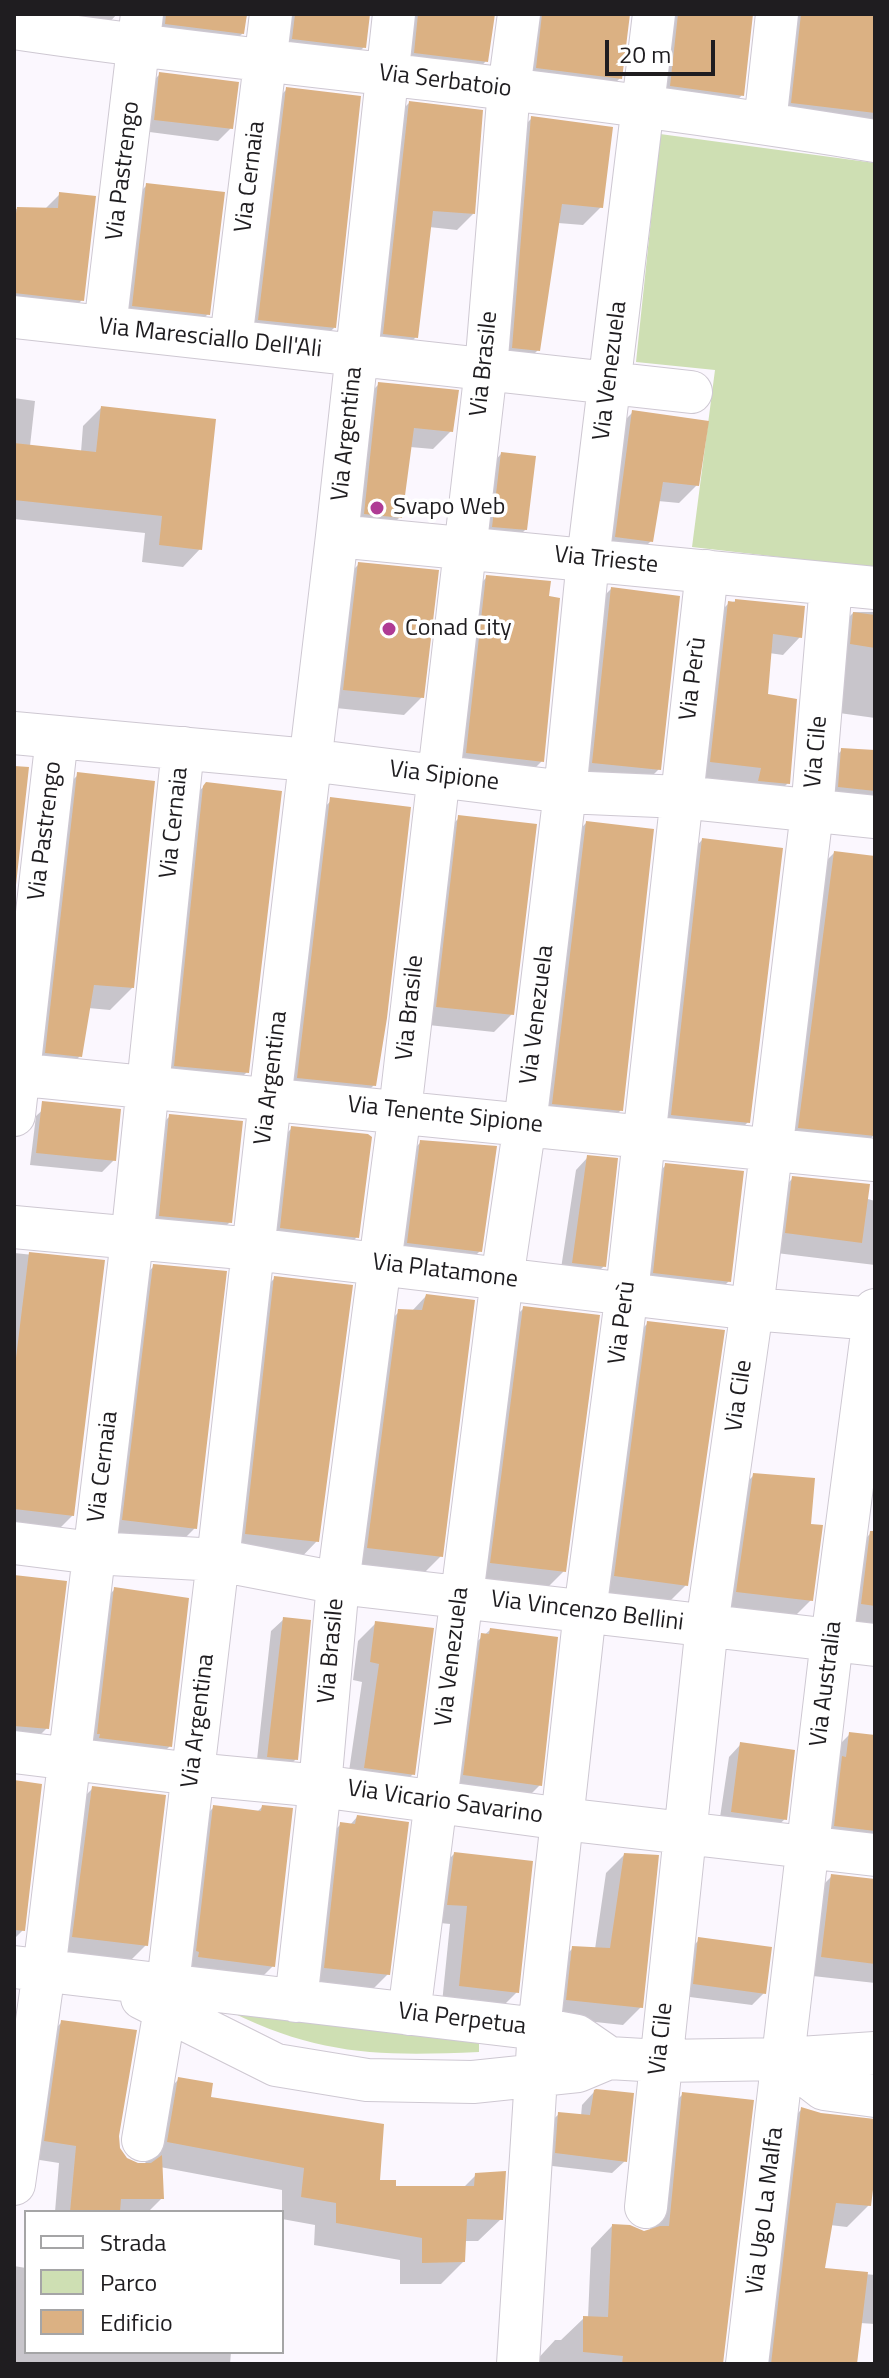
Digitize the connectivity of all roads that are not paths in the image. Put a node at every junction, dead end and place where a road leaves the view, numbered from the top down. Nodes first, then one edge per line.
1 (271, 14) edge
2 (394, 14) edge
3 (519, 14) edge
4 (654, 14) edge
5 (777, 14) edge
6 (140, 29) edge
7 (16, 31) edge
8 (266, 61) junction
9 (387, 75) junction
10 (509, 89) junction
11 (643, 107) junction
12 (765, 123) junction
13 (875, 141) edge
14 (14, 317) edge
15 (105, 327) junction
16 (231, 340) junction
17 (356, 355) junction
18 (486, 369) junction
19 (610, 383) junction
20 (691, 392) dead end
21 (337, 536) junction
22 (464, 548) junction
23 (588, 560) junction
24 (707, 571) junction
25 (831, 584) junction
26 (875, 588) edge
27 (14, 733) edge
28 (57, 737) junction
29 (183, 748) junction
30 (309, 760) junction
31 (437, 777) junction
32 (565, 792) junction
33 (681, 797) junction
34 (812, 812) junction
35 (875, 817) edge
36 (16, 1074) edge
37 (146, 1089) junction
38 (270, 1100) junction
39 (400, 1111) junction
40 (14, 1115) edge
41 (525, 1124) junction
42 (644, 1139) junction
43 (773, 1148) junction
44 (875, 1160) edge
45 (14, 1227) edge
46 (132, 1240) junction
47 (253, 1249) junction
48 (381, 1263) junction
49 (502, 1279) junction
50 (627, 1292) junction
51 (752, 1309) junction
52 (875, 1310) edge
53 (874, 1319) edge
54 (14, 1543) edge
55 (93, 1553) junction
56 (218, 1560) junction
57 (338, 1583) junction
58 (461, 1597) junction
59 (585, 1611) junction
60 (707, 1625) junction
61 (832, 1640) junction
62 (875, 1645) edge
63 (14, 1752) edge
64 (68, 1759) junction
65 (193, 1774) junction
66 (320, 1786) junction
67 (436, 1801) junction
68 (563, 1819) junction
69 (683, 1832) junction
70 (807, 1847) junction
71 (875, 1855) edge
72 (29, 1969) edge
73 (166, 1998) junction
74 (296, 2001) junction
75 (409, 2014) junction
76 (539, 2029) junction
77 (875, 2053) edge
78 (609, 2058) junction
79 (785, 2059) junction
80 (660, 2061) junction
81 (535, 2075) junction
82 (875, 2096) edge
83 (143, 2140) dead end
84 (15, 2164) edge
85 (646, 2207) dead end
86 (518, 2364) edge
87 (747, 2364) edge

1 - 8 street, Via Cernaia
2 - 9 street, Via Argentina
3 - 10 street, Via Brasile
4 - 11 street, Via Venezuela
5 - 12 street
6 - 7 street, Via Serbatoio
6 - 8 street, Via Serbatoio
6 - 15 street, Via Pastrengo
8 - 9 street, Via Serbatoio
8 - 16 street, Via Cernaia
9 - 10 street, Via Serbatoio
9 - 17 street, Via Argentina
10 - 11 street, Via Serbatoio
10 - 18 street, Via Brasile
11 - 12 street, Via Serbatoio
11 - 19 street, Via Venezuela
12 - 13 street, Via Serbatoio
14 - 15 street, Via Maresciallo Dell'Ali
15 - 16 street, Via Maresciallo Dell'Ali
16 - 17 street, Via Maresciallo Dell'Ali
17 - 18 street, Via Maresciallo Dell'Ali
17 - 21 street, Via Argentina
18 - 19 street, Via Maresciallo Dell'Ali
18 - 22 street, Via Brasile
19 - 20 street, Via Maresciallo Dell'Ali
19 - 23 street, Via Venezuela
21 - 22 street, Via Trieste
21 - 30 street, Via Argentina
22 - 23 street, Via Trieste
22 - 31 street, Via Brasile
23 - 24 street, Via Trieste
23 - 32 street, Via Venezuela
24 - 25 street, Via Trieste
24 - 33 street, Via Perù
25 - 26 street, Via Trieste
25 - 34 street, Via Cile
27 - 28 street, Via Sipione
28 - 29 street, Via Sipione
28 - 36 street, Via Pastrengo
29 - 30 street, Via Sipione
29 - 37 street, Via Cernaia
30 - 31 street, Via Sipione
30 - 38 street, Via Argentina
31 - 32 street, Via Sipione
31 - 39 street, Via Brasile
32 - 33 street, Via Sipione
32 - 41 street, Via Venezuela
33 - 34 street, Via Sipione
33 - 42 street, Via Perù
34 - 35 street, Via Sipione
34 - 43 street, Via Cile
36 - 37 street, Via Tenente Sipione
36 - 40 street, Via Pastrengo
37 - 38 street, Via Tenente Sipione
37 - 46 street, Via Cernaia
38 - 39 street, Via Tenente Sipione
38 - 47 street, Via Argentina
39 - 41 street, Via Tenente Sipione
39 - 48 street, Via Brasile
41 - 42 street, Via Tenente Sipione
41 - 49 street, Via Venezuela
42 - 43 street, Via Tenente Sipione
42 - 50 street, Via Perù
43 - 44 street, Via Tenente Sipione
43 - 51 street, Via Cile
45 - 46 street, Via Platamone
46 - 47 street, Via Platamone
46 - 55 street, Via Cernaia
47 - 48 street, Via Platamone
47 - 56 street, Via Argentina
48 - 49 street, Via Platamone
48 - 57 street, Via Brasile
49 - 50 street, Via Platamone
49 - 58 street, Via Venezuela
50 - 51 street, Via Platamone
50 - 59 street, Via Perù
51 - 53 street, Via Platamone
51 - 60 street, Via Cile
52 - 53 street, Via Australia
53 - 61 street, Via Australia
54 - 55 street, Via Vincenzo Bellini
55 - 56 street, Via Vincenzo Bellini
55 - 64 street, Via Cernaia
56 - 57 street, Via Vincenzo Bellini
56 - 65 street, Via Argentina
57 - 58 street, Via Vincenzo Bellini
57 - 66 street, Via Brasile
58 - 59 street, Via Vincenzo Bellini
58 - 67 street, Via Venezuela
59 - 60 street, Via Vincenzo Bellini
59 - 68 street, Via Perù
60 - 61 street, Via Vincenzo Bellini
60 - 69 street, Via Cile
61 - 62 street, Via Vincenzo Bellini
61 - 70 street, Via Australia
63 - 64 street, Via Vicario Savarino
64 - 65 street, Via Vicario Savarino
64 - 72 street, Via Cernaia
65 - 66 street, Via Vicario Savarino
65 - 73 street, Via Argentina
66 - 67 street, Via Vicario Savarino
66 - 74 street, Via Brasile
67 - 68 street, Via Vicario Savarino
67 - 75 street, Via Venezuela
68 - 69 street, Via Vicario Savarino
68 - 76 street, Via Perù
69 - 70 street, Via Vicario Savarino
69 - 80 street, Via Cile
70 - 71 street, Via Vicario Savarino
70 - 79 street, Via Australia
72 - 73 street
72 - 84 street, Via Cernaia
73 - 74 street, Via Perpetua
73 - 81 street
73 - 83 street, Via Argentina
74 - 75 street, Via Perpetua
75 - 76 street, Via Perpetua
76 - 78 street, Via Perpetua
76 - 81 street, Via Perù
77 - 79 street
78 - 80 street
78 - 81 street
79 - 80 street
79 - 82 street
79 - 87 street, Via Ugo La Malfa
80 - 85 street, Via Cile
81 - 86 street, Via Perù

